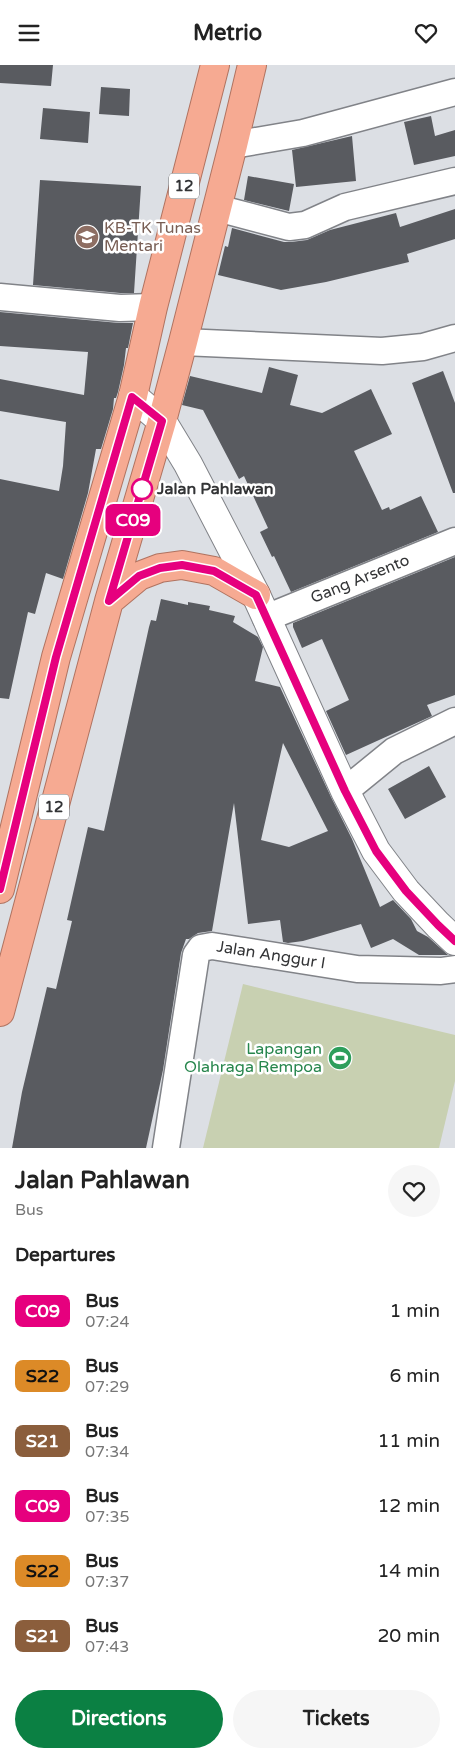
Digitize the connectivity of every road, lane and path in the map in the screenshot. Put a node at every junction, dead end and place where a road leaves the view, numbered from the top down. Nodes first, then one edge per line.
1 (215, 65) edge
2 (252, 65) edge
3 (455, 92) edge
4 (233, 145) junction
5 (455, 181) edge
6 (217, 208) junction
7 (0, 297) edge
8 (153, 307) junction
9 (455, 338) edge
10 (183, 343) junction
11 (132, 397) junction
12 (162, 421) junction
13 (455, 541) edge
14 (109, 601) junction
15 (261, 607) junction
16 (455, 721) edge
17 (345, 791) junction
18 (0, 889) edge
19 (455, 941) edge
20 (455, 969) edge
21 (0, 1013) edge
22 (166, 1148) edge

1 - 8 highway, 12
2 - 4 highway, 12
3 - 4 street
4 - 6 highway, 12
5 - 6 street
6 - 10 highway, 12
7 - 8 street
8 - 11 highway, 12
9 - 10 street
10 - 12 highway, 12
11 - 12 main road
11 - 18 highway, 12
12 - 14 highway, 12
12 - 15 main road
13 - 15 street, Gang Arsento
14 - 15 highway
14 - 21 highway, 12
15 - 17 main road
16 - 17 street
17 - 19 main road
20 - 22 street, Jalan Anggur I

